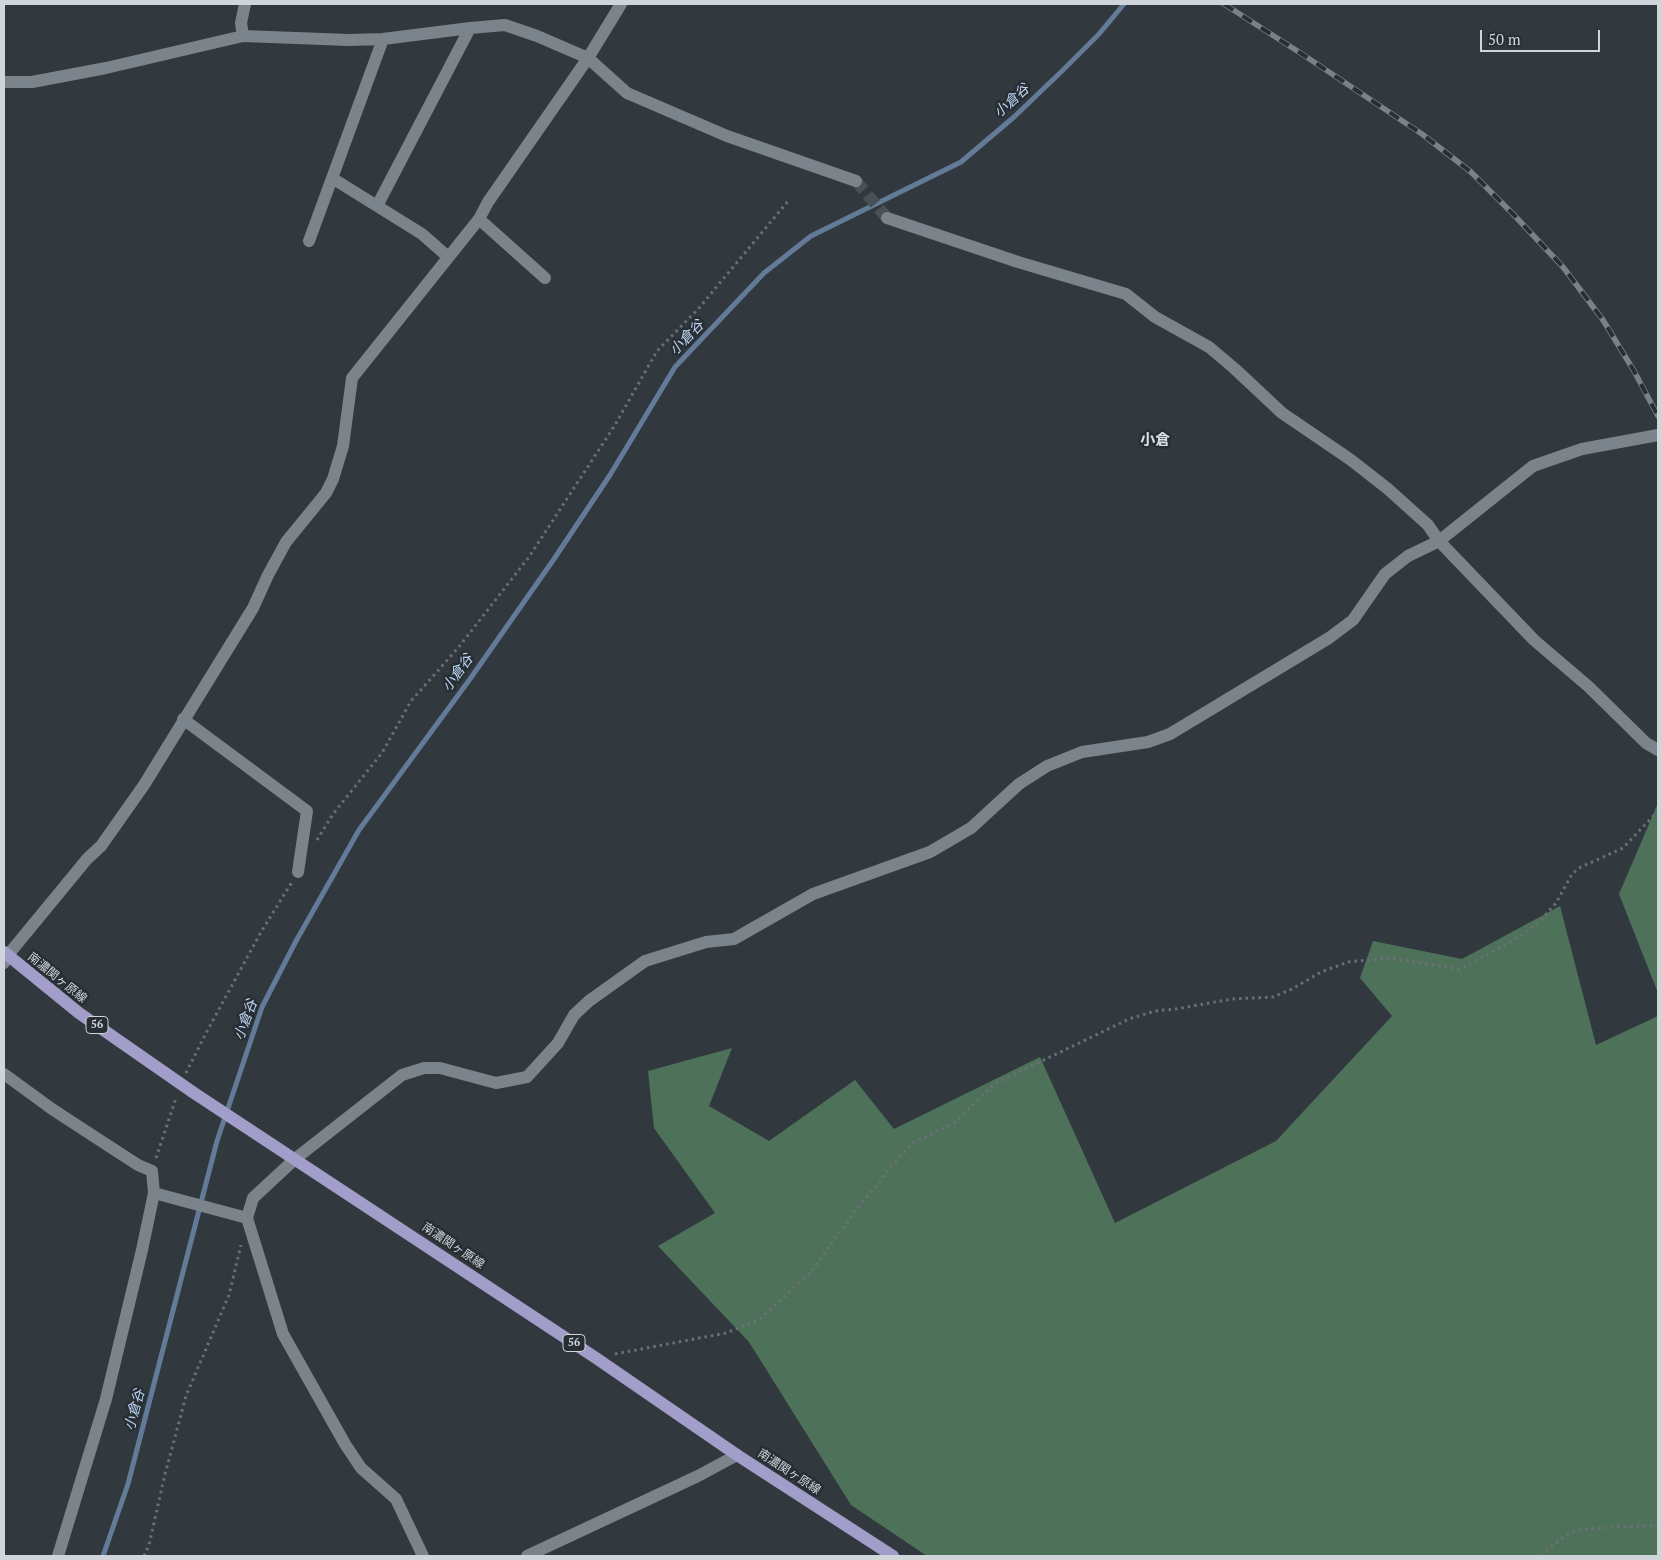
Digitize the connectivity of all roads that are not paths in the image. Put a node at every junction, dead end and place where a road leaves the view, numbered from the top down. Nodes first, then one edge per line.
1 (245, 4) edge
2 (621, 4) edge
3 (470, 28) junction
4 (243, 36) junction
5 (383, 39) junction
6 (588, 58) junction
7 (4, 82) edge
8 (332, 178) junction
9 (856, 181) tunnel mouth
10 (378, 206) junction
11 (887, 218) tunnel mouth
12 (479, 219) junction
13 (308, 241) dead end
14 (447, 256) junction
15 (545, 278) dead end
16 (1658, 435) edge
17 (1439, 540) junction
18 (183, 719) junction
19 (1658, 750) edge
20 (298, 872) road end
21 (5, 957) edge
22 (4, 1074) edge
23 (296, 1159) junction
24 (159, 1194) junction
25 (244, 1221) junction
26 (737, 1455) junction
27 (58, 1556) edge
28 (423, 1556) edge
29 (527, 1556) edge
30 (893, 1556) edge

1 - 4 street
2 - 6 street
3 - 5 street
3 - 6 street
3 - 10 street
4 - 5 street
4 - 7 street
5 - 8 street
6 - 9 street
6 - 12 street
8 - 10 street
8 - 13 street
10 - 14 street
11 - 17 street
12 - 14 street
12 - 15 street
14 - 18 street
16 - 17 street
17 - 19 street
17 - 23 street
18 - 20 street
18 - 21 street
21 - 23 main road, 南濃関ヶ原線 / 56
22 - 24 street
23 - 25 street
23 - 26 main road, 南濃関ヶ原線 / 56
24 - 25 street
24 - 27 street
25 - 28 street
26 - 29 street
26 - 30 main road, 南濃関ヶ原線 / 56

